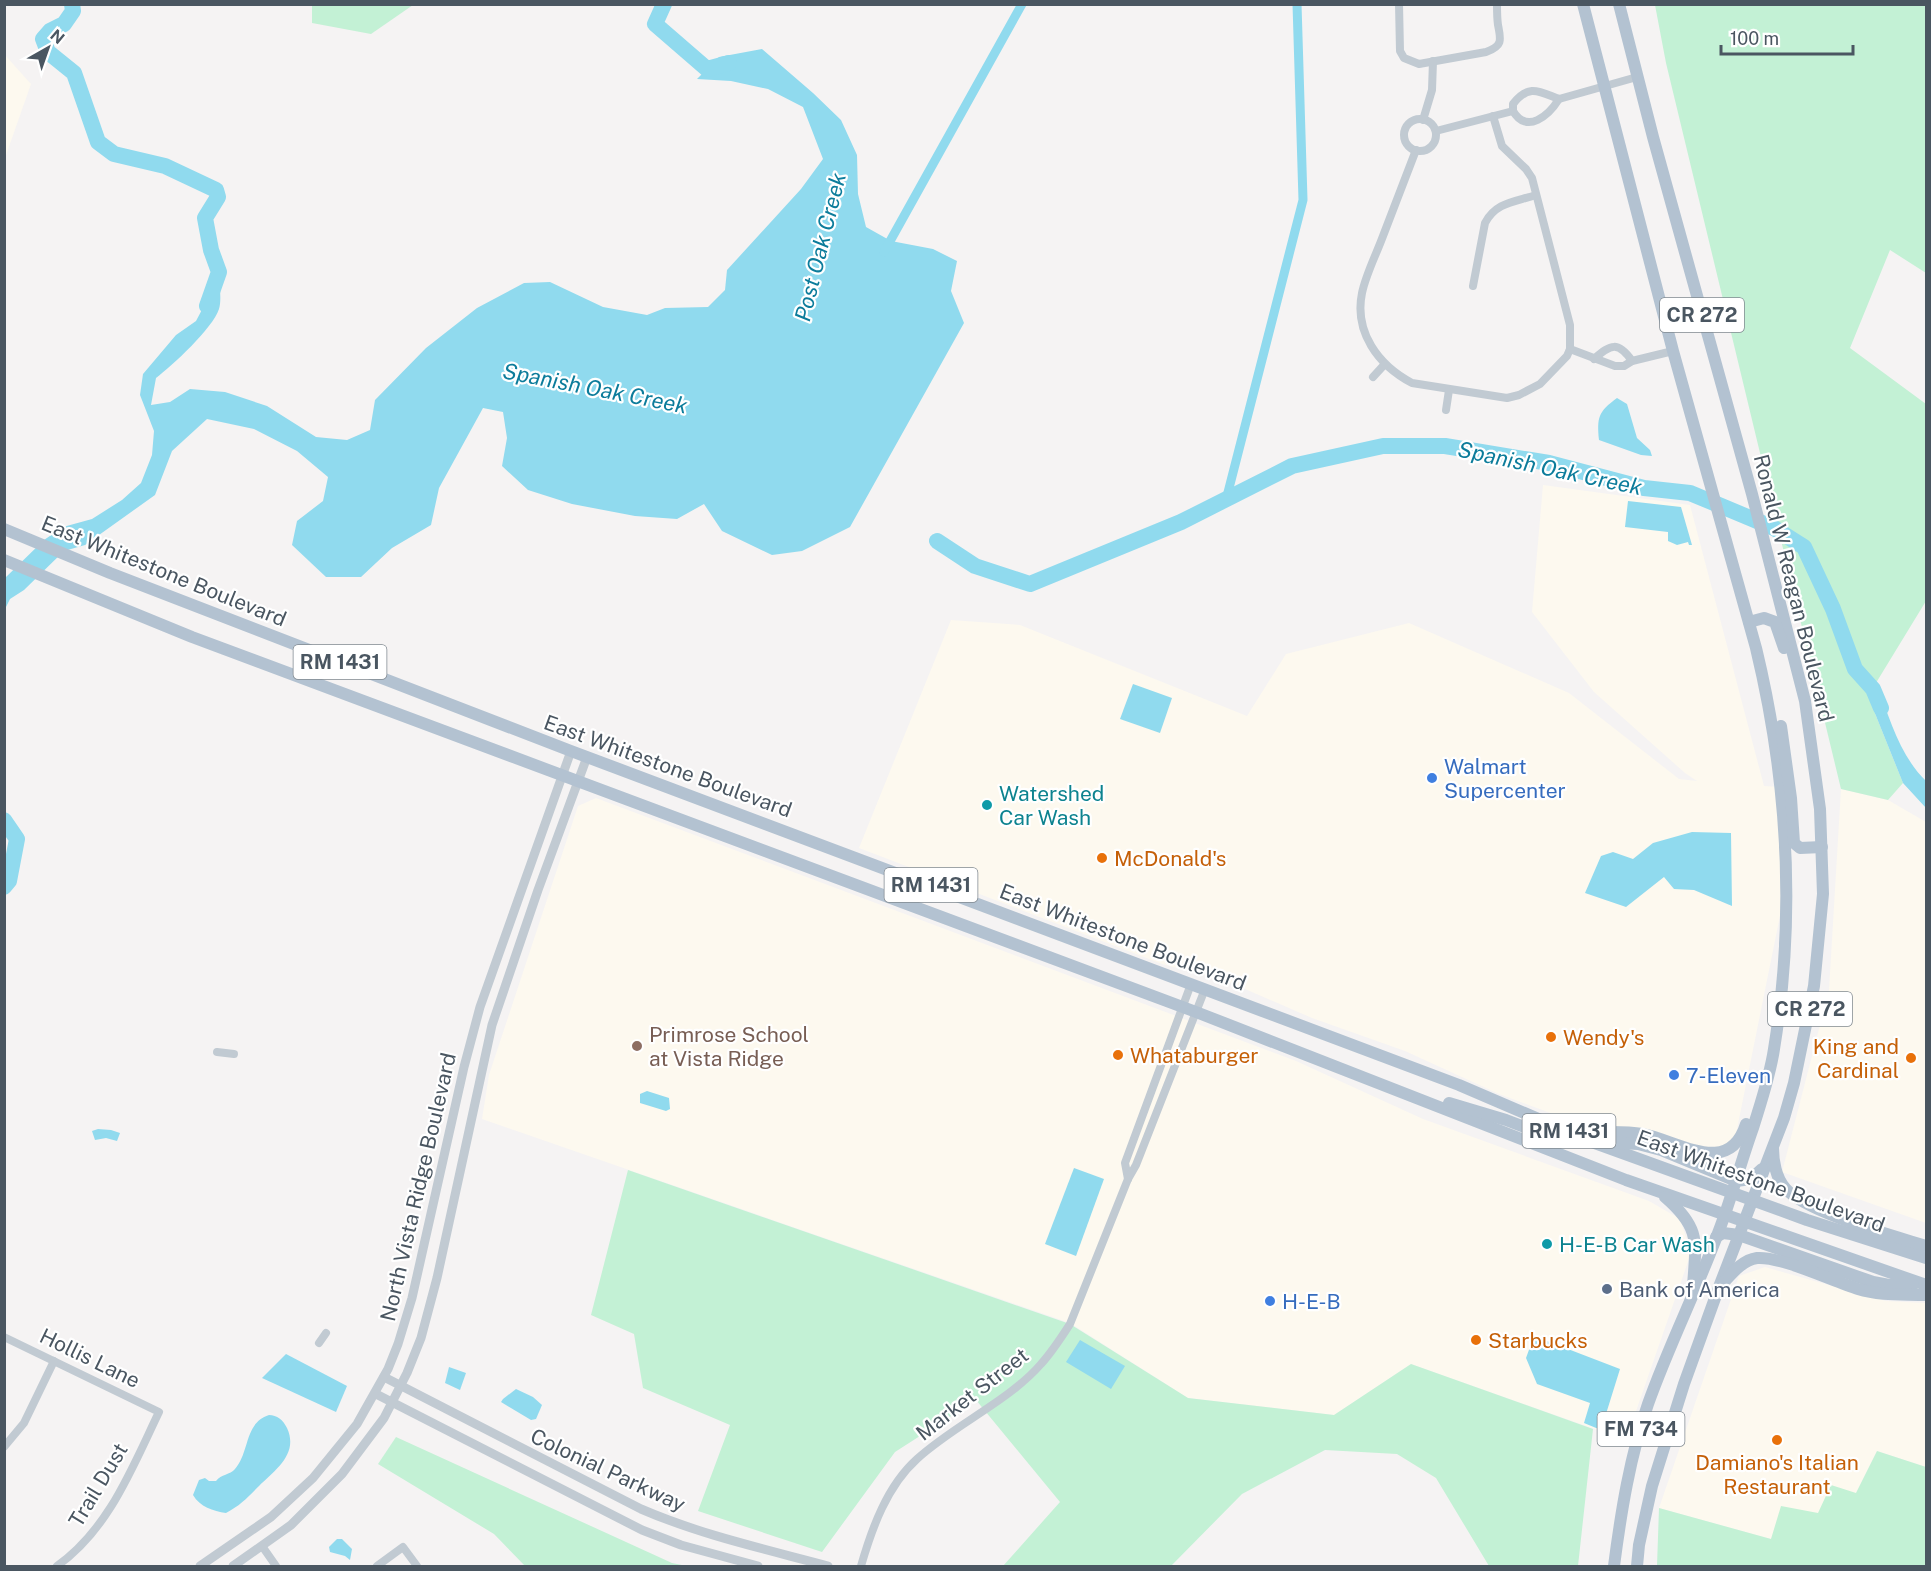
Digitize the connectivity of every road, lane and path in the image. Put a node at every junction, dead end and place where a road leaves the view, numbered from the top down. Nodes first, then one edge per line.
1 (1399, 4) edge
2 (1497, 4) edge
3 (1583, 4) edge
4 (1619, 4) edge
5 (1433, 61) junction
6 (1637, 77) junction
7 (1603, 86) junction
8 (1559, 99) junction
9 (1513, 111) junction
10 (1492, 116) junction
11 (1423, 120) junction
12 (1436, 131) junction
13 (1416, 150) junction
14 (1536, 195) junction
15 (1473, 286) dead end
16 (1570, 349) junction
17 (1673, 351) junction
18 (1594, 358) junction
19 (1632, 361) junction
20 (1384, 364) junction
21 (1373, 376) dead end
22 (1449, 390) junction
23 (1446, 410) dead end
24 (4, 529) edge
25 (4, 560) edge
26 (1749, 622) junction
27 (1756, 648) junction
28 (571, 751) junction
29 (587, 757) junction
30 (1816, 773) junction
31 (562, 777) junction
32 (578, 782) junction
33 (1822, 847) junction
34 (1191, 984) junction
35 (1205, 989) junction
36 (1182, 1007) junction
37 (1196, 1012) junction
38 (217, 1052) dead end
39 (234, 1054) dead end
40 (1346, 1070) junction
41 (1764, 1089) junction
42 (1570, 1132) junction
43 (1592, 1142) junction
44 (1773, 1147) junction
45 (1766, 1164) junction
46 (1128, 1179) junction
47 (1734, 1187) junction
48 (1660, 1192) junction
49 (1752, 1201) junction
50 (1725, 1215) junction
51 (1744, 1222) junction
52 (1739, 1235) junction
53 (1716, 1237) junction
54 (1926, 1246) edge
55 (1926, 1258) edge
56 (1719, 1287) junction
57 (1926, 1287) edge
58 (1692, 1298) junction
59 (326, 1333) dead end
60 (4, 1337) edge
61 (319, 1343) dead end
62 (54, 1361) junction
63 (384, 1377) junction
64 (401, 1386) junction
65 (376, 1394) junction
66 (393, 1402) junction
67 (159, 1412) joint
68 (4, 1447) edge
69 (262, 1546) junction
70 (57, 1566) edge
71 (200, 1566) edge
72 (233, 1566) edge
73 (276, 1566) edge
74 (377, 1566) edge
75 (417, 1566) edge
76 (758, 1566) edge
77 (828, 1566) edge
78 (861, 1566) edge
79 (1614, 1566) edge
80 (1637, 1566) edge

1 - 5 street
2 - 5 street
3 - 7 main road
4 - 6 main road, Ronald W Reagan Boulevard
5 - 11 street
6 - 7 street
6 - 30 main road, Ronald W Reagan Boulevard / CR 272
7 - 8 street
7 - 17 main road
8 - 9 street
8 - 9 street
9 - 10 street
10 - 12 street
10 - 14 street
11 - 12 street
11 - 13 street
12 - 13 street
13 - 20 street
14 - 15 street
14 - 16 street
16 - 18 street
16 - 22 street
17 - 19 street
17 - 26 main road
18 - 19 street
18 - 19 street
20 - 21 street
20 - 22 street
22 - 23 street
24 - 28 main road, East Whitestone Boulevard / RM 1431
25 - 31 main road, East Whitestone Boulevard / RM 1431
26 - 27 main road
26 - 30 main road
27 - 33 main road
27 - 41 main road, CR 272
28 - 29 main road, East Whitestone Boulevard / RM 1431
28 - 31 street, North Vista Ridge Boulevard
29 - 32 street, North Vista Ridge Boulevard
29 - 34 main road, East Whitestone Boulevard / RM 1431
30 - 33 main road, Ronald W Reagan Boulevard / CR 272
31 - 32 main road, East Whitestone Boulevard / RM 1431
31 - 63 street, North Vista Ridge Boulevard
32 - 36 main road, East Whitestone Boulevard / RM 1431
32 - 64 street, North Vista Ridge Boulevard
33 - 44 main road, Ronald W Reagan Boulevard / CR 272
34 - 35 main road, East Whitestone Boulevard / RM 1431
34 - 36 street, Market Street
35 - 37 street, Market Street
35 - 42 main road, East Whitestone Boulevard / RM 1431
36 - 37 main road, East Whitestone Boulevard / RM 1431
36 - 46 street, Market Street
37 - 40 main road, East Whitestone Boulevard / RM 1431
37 - 46 street, Market Street
38 - 39 street
40 - 43 main road, East Whitestone Boulevard
40 - 48 main road, East Whitestone Boulevard / RM 1431
41 - 42 main road
41 - 47 main road, CR 272
42 - 43 main road, East Whitestone Boulevard / RM 1431
43 - 47 main road, East Whitestone Boulevard
44 - 45 main road, Ronald W Reagan Boulevard / CR 272
44 - 54 main road
45 - 47 main road
45 - 49 main road, Ronald W Reagan Boulevard / CR 272
46 - 78 street, Market Street
47 - 49 main road, East Whitestone Boulevard
47 - 50 main road, FM 734
48 - 50 main road, East Whitestone Boulevard / RM 1431
48 - 58 main road
49 - 51 main road, Ronald W Reagan Boulevard / FM 734
49 - 55 main road, East Whitestone Boulevard
50 - 51 main road, East Whitestone Boulevard / RM 1431
50 - 53 main road, FM 734
51 - 52 main road, FM 734
51 - 57 main road, East Whitestone Boulevard / RM 1431
52 - 53 main road
52 - 56 main road, FM 734
52 - 57 main road
53 - 58 main road, FM 734
56 - 57 main road
56 - 80 main road, FM 734
58 - 79 main road, FM 734
59 - 61 street
60 - 62 street, Hollis Lane
62 - 67 street, Hollis Lane
62 - 68 street
63 - 64 street, Colonial Parkway
63 - 65 street, North Vista Ridge Boulevard
64 - 66 street, North Vista Ridge Boulevard
64 - 77 street, Colonial Parkway
65 - 66 street, Colonial Parkway
65 - 71 street, North Vista Ridge Boulevard
66 - 69 street, North Vista Ridge Boulevard
66 - 76 street, Colonial Parkway
67 - 70 street, Trail Dust
69 - 72 street, North Vista Ridge Boulevard
69 - 73 street
74 - 75 street

